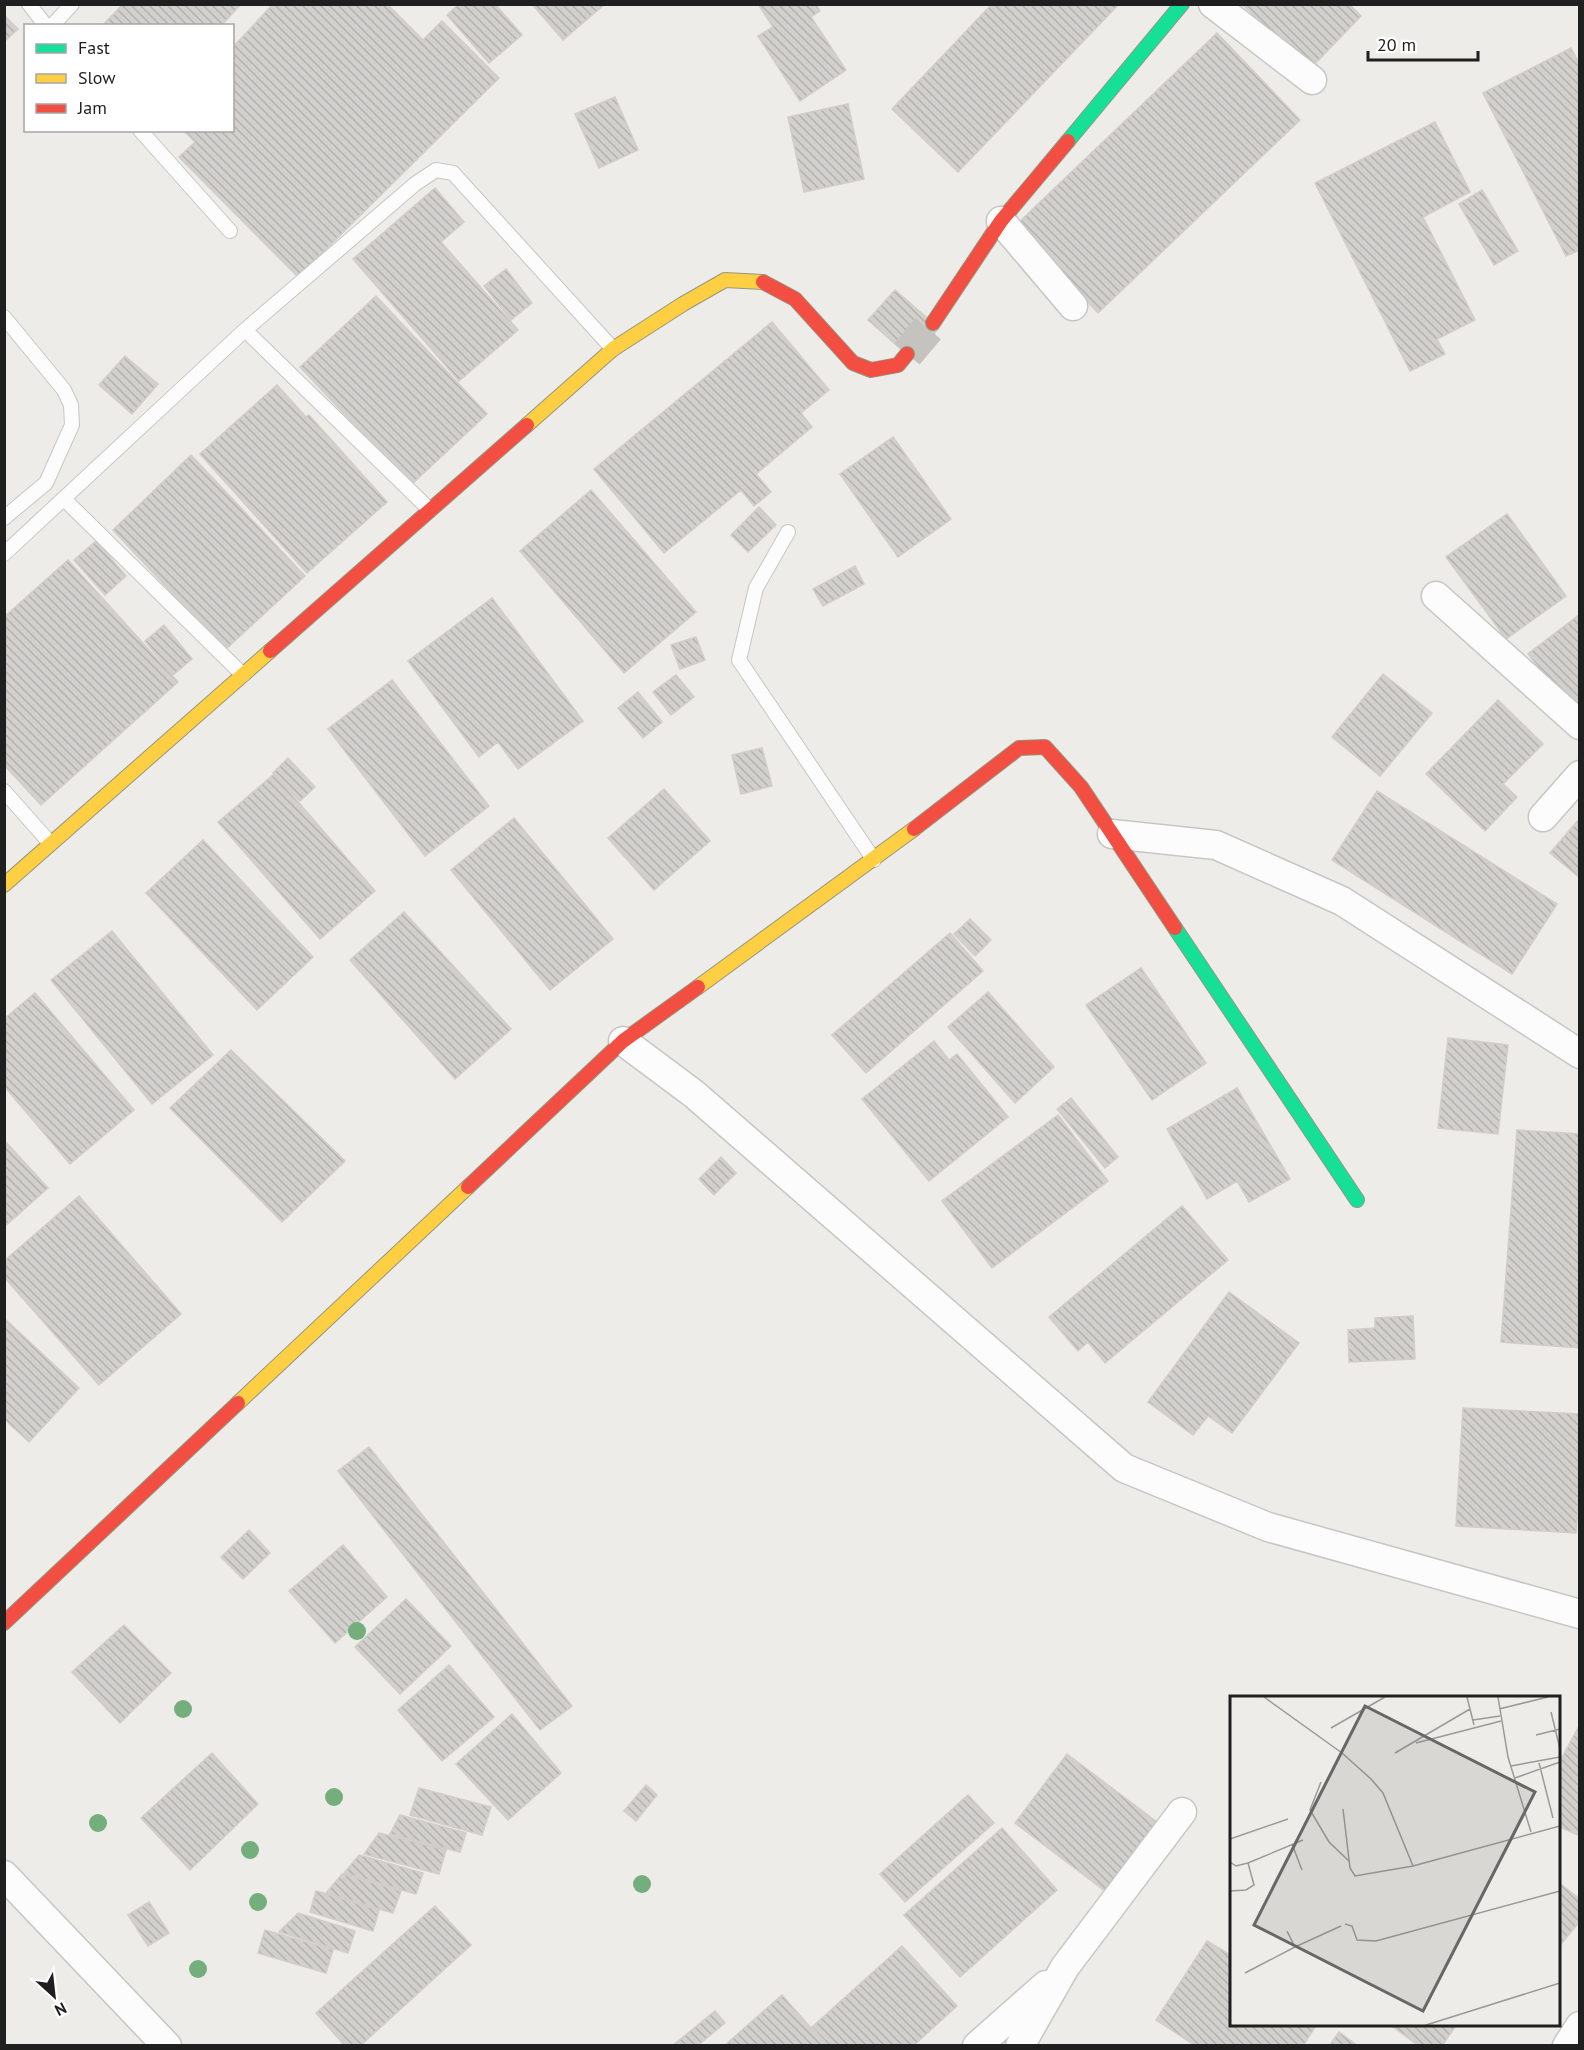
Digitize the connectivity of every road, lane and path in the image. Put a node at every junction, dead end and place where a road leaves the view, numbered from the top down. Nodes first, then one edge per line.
1 (29, 4) edge
2 (72, 4) edge
3 (1182, 4) edge
4 (1213, 4) edge
5 (44, 24) edge
6 (54, 24) edge
7 (1312, 80) dead end
8 (142, 132) edge
9 (1000, 221) junction
10 (230, 231) dead end
11 (1073, 306) dead end
12 (4, 317) edge
13 (933, 323) tunnel mouth
14 (245, 330) junction
15 (613, 349) junction
16 (907, 354) tunnel mouth
17 (65, 500) junction
18 (430, 510) junction
19 (4, 518) edge
20 (788, 532) dead end
21 (4, 554) edge
22 (1436, 596) dead end
23 (244, 675) junction
24 (1580, 725) edge
25 (1580, 775) edge
26 (4, 791) edge
27 (1543, 817) dead end
28 (1112, 834) junction
29 (50, 843) junction
30 (874, 860) junction
31 (4, 885) edge
32 (623, 1041) junction
33 (1580, 1054) edge
34 (1357, 1200) dead end
35 (1580, 1614) edge
36 (4, 1623) edge
37 (1182, 1812) dead end
38 (4, 1875) edge
39 (1065, 1967) junction
40 (1580, 2026) edge
41 (167, 2046) edge
42 (977, 2046) edge
43 (1020, 2046) edge
44 (1567, 2046) edge

1 - 5 lane
2 - 6 lane
3 - 9 street
4 - 7 street
8 - 10 lane
9 - 11 street
9 - 13 street
12 - 19 lane
14 - 15 lane
14 - 17 lane
14 - 18 lane
15 - 16 street
15 - 18 street
17 - 21 lane
17 - 23 lane
18 - 23 street
20 - 30 lane
22 - 24 street
23 - 29 street
25 - 27 street
26 - 29 lane
28 - 30 street
28 - 33 street
28 - 34 street
29 - 31 street
30 - 32 street
32 - 35 street
32 - 36 street
37 - 39 street
38 - 41 street
39 - 42 street
39 - 43 street
40 - 44 street

